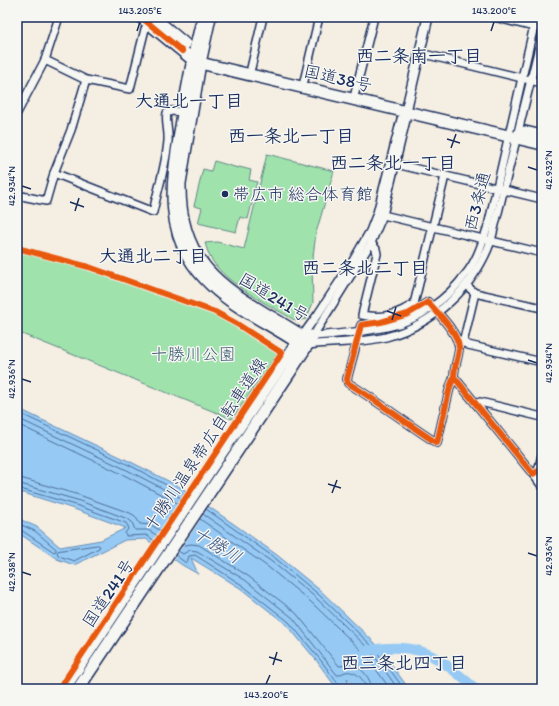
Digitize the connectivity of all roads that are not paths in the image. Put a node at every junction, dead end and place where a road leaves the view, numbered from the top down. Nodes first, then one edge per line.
1 (59, 17) edge
2 (203, 17) edge
3 (210, 17) edge
4 (263, 17) edge
5 (319, 17) edge
6 (374, 17) edge
7 (428, 17) edge
8 (494, 17) edge
9 (536, 17) edge
10 (148, 19) edge
11 (534, 26) junction
12 (542, 28) edge
13 (542, 35) edge
14 (420, 53) junction
15 (197, 58) junction
16 (45, 60) junction
17 (251, 68) junction
18 (522, 78) junction
19 (86, 80) junction
20 (304, 81) junction
21 (531, 81) junction
22 (542, 83) edge
23 (355, 93) junction
24 (19, 104) edge
25 (407, 108) junction
26 (183, 112) junction
27 (17, 114) edge
28 (514, 134) junction
29 (542, 136) edge
30 (542, 144) edge
31 (396, 164) junction
32 (54, 173) junction
33 (445, 176) junction
34 (500, 190) junction
35 (17, 195) edge
36 (542, 199) edge
37 (380, 214) junction
38 (433, 227) junction
39 (483, 239) junction
40 (491, 241) junction
41 (371, 243) junction
42 (542, 253) edge
43 (466, 285) junction
44 (475, 293) junction
45 (542, 308) edge
46 (434, 310) junction
47 (456, 338) junction
48 (305, 340) junction
49 (464, 343) junction
50 (355, 349) tunnel mouth
51 (542, 362) edge
52 (286, 369) junction
53 (454, 377) junction
54 (476, 404) junction
55 (542, 417) edge
56 (542, 455) edge
57 (538, 472) edge
58 (542, 486) edge
59 (64, 689) edge
60 (78, 689) edge

1 - 16 street
2 - 15 highway
3 - 15 highway
4 - 17 street
5 - 20 street
6 - 23 street
7 - 14 main road
8 - 11 street
9 - 11 street, 西3条通
10 - 15 highway, 国道38号
10 - 19 street
11 - 12 street
11 - 18 street, 西3条通
13 - 21 street, 西3条通
14 - 18 street
14 - 25 main road
15 - 17 highway, 国道38号
15 - 25 highway, 国道38号
15 - 26 highway, 国道241号
15 - 48 highway, 国道241号
16 - 19 street
16 - 24 street
17 - 20 highway, 国道38号
18 - 21 street
18 - 28 street, 西3条通
19 - 32 street
20 - 23 highway, 国道38号
21 - 22 street
21 - 28 street, 西3条通
23 - 25 highway, 国道38号
24 - 27 street
25 - 28 highway, 国道38号
25 - 31 street
25 - 37 street
26 - 32 street
26 - 48 highway, 国道241号
28 - 29 highway, 国道38号
28 - 30 highway, 国道38号
28 - 34 street, 西3条通
31 - 33 street
31 - 37 street
32 - 35 street
33 - 34 street
33 - 38 street
34 - 36 street
34 - 39 street, 西3条通
34 - 40 street, 西3条通
37 - 38 street
37 - 41 street
37 - 48 street
38 - 39 street
38 - 41 street
39 - 40 street
39 - 46 street, 西3条通
40 - 42 street
40 - 43 street, 西3条通
41 - 48 street
43 - 44 street
43 - 46 street, 西3条通
44 - 45 street
44 - 49 street
46 - 47 street
46 - 48 street, 西3条通
46 - 48 street
47 - 49 street
47 - 53 street
48 - 52 highway, 国道241号
49 - 51 street
50 - 53 street
52 - 59 highway, 国道241号
52 - 60 highway, 国道241号
53 - 54 street
54 - 55 street
54 - 57 street
56 - 57 street
57 - 58 street

